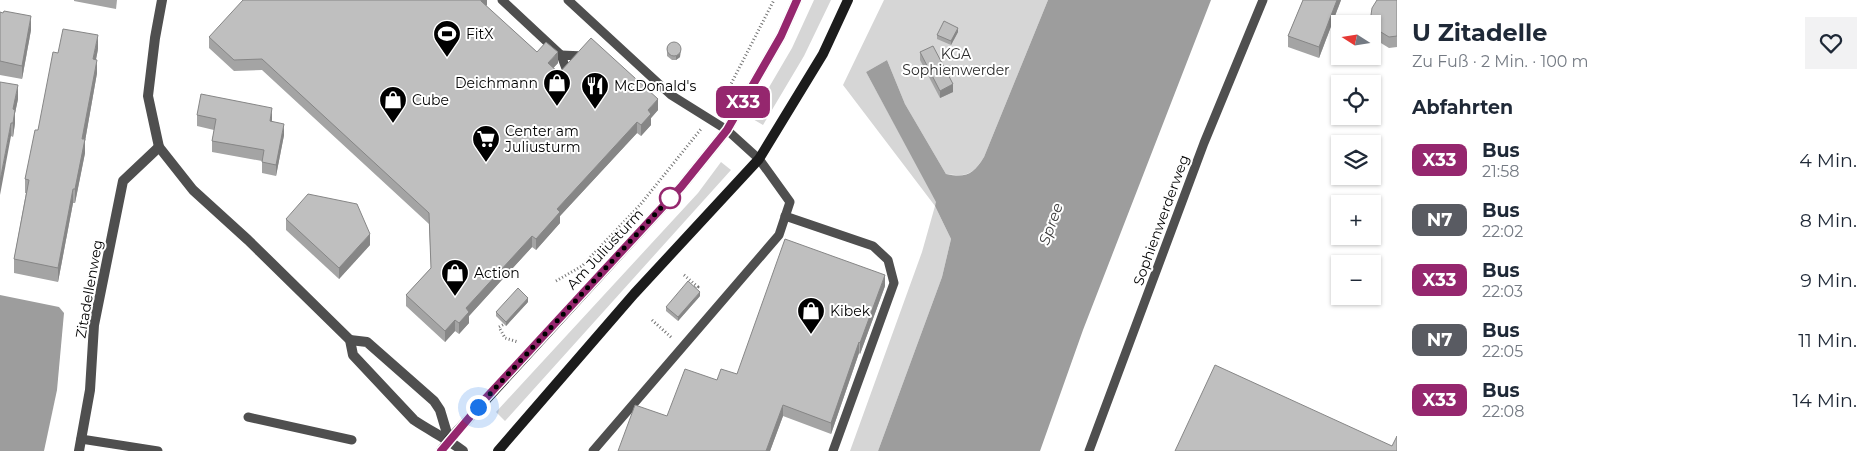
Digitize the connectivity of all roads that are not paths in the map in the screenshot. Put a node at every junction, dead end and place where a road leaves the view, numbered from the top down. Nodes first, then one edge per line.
1 (162, 0) edge
2 (502, 0) edge
3 (568, 0) edge
4 (797, 0) edge
5 (848, 0) edge
6 (1263, 0) edge
7 (561, 55) junction
8 (584, 56) edge
9 (568, 74) edge
10 (727, 130) junction
11 (158, 147) junction
12 (759, 159) junction
13 (785, 216) junction
14 (350, 340) junction
15 (248, 417) dead end
16 (81, 439) junction
17 (352, 440) dead end
18 (449, 440) junction
19 (127, 448) edge
20 (79, 451) edge
21 (158, 451) edge
22 (441, 451) edge
23 (463, 451) edge
24 (498, 451) edge
25 (593, 451) edge
26 (833, 451) edge
27 (1089, 451) edge

1 - 11 street
2 - 7 lane
3 - 10 lane
4 - 10 main road, Am Juliusturm
5 - 12 main road
6 - 27 lane, Sophienwerderweg
7 - 8 lane
7 - 9 lane
10 - 12 lane
10 - 18 main road, Am Juliusturm
11 - 14 street
11 - 16 street, Zitadellenweg
12 - 13 lane
12 - 24 main road
13 - 25 lane
13 - 26 lane
14 - 18 street
14 - 18 street
15 - 17 lane
16 - 19 lane
16 - 20 street, Zitadellenweg
18 - 22 main road, Am Juliusturm
18 - 23 street
19 - 21 lane

